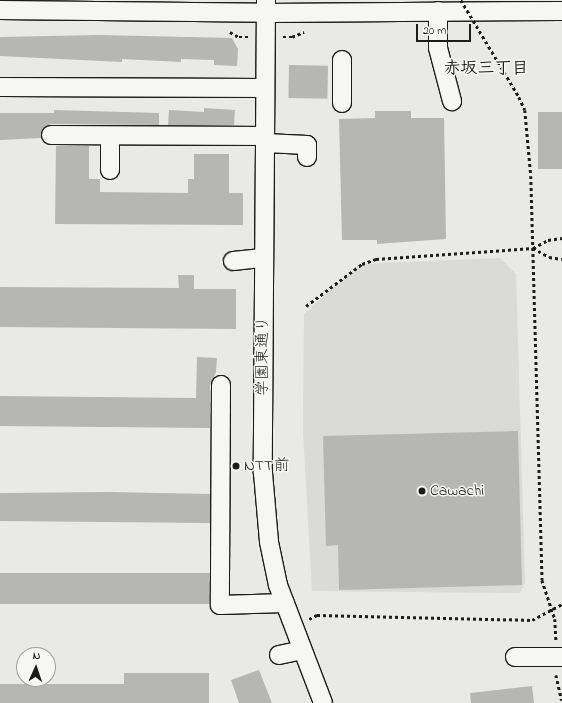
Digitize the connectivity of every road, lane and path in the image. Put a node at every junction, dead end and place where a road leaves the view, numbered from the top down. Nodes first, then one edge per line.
1 (461, 0) edge
2 (266, 6) edge
3 (0, 10) edge
4 (438, 11) junction
5 (562, 11) edge
6 (562, 16) edge
7 (342, 60) dead end
8 (0, 87) edge
9 (264, 88) junction
10 (452, 102) dead end
11 (342, 103) dead end
12 (51, 135) dead end
13 (110, 136) junction
14 (265, 140) junction
15 (307, 158) dead end
16 (110, 170) dead end
17 (562, 238) edge
18 (533, 248) junction
19 (263, 258) junction
20 (562, 259) edge
21 (233, 261) dead end
22 (306, 306) dead end
23 (221, 385) dead end
24 (542, 580) dead end
25 (285, 603) junction
26 (562, 604) edge
27 (293, 626) junction
28 (302, 650) junction
29 (279, 655) dead end
30 (515, 657) dead end
31 (562, 657) edge
32 (323, 703) edge

1 - 18 path, bridge
2 - 3 street
2 - 4 street
2 - 9 street, 学園東通り
4 - 5 street
4 - 10 street
5 - 6 street
7 - 11 street
8 - 9 street
9 - 14 street, 学園東通り
12 - 13 street
13 - 14 street
13 - 16 street
14 - 15 street
14 - 19 street, 学園東通り
17 - 18 path
18 - 20 path
18 - 22 path
18 - 24 path
19 - 21 street
19 - 25 street, 学園東通り
23 - 25 street
25 - 27 street, 学園東通り
26 - 27 path
27 - 28 street, 学園東通り
28 - 29 street
28 - 32 street, 学園東通り
30 - 31 street

